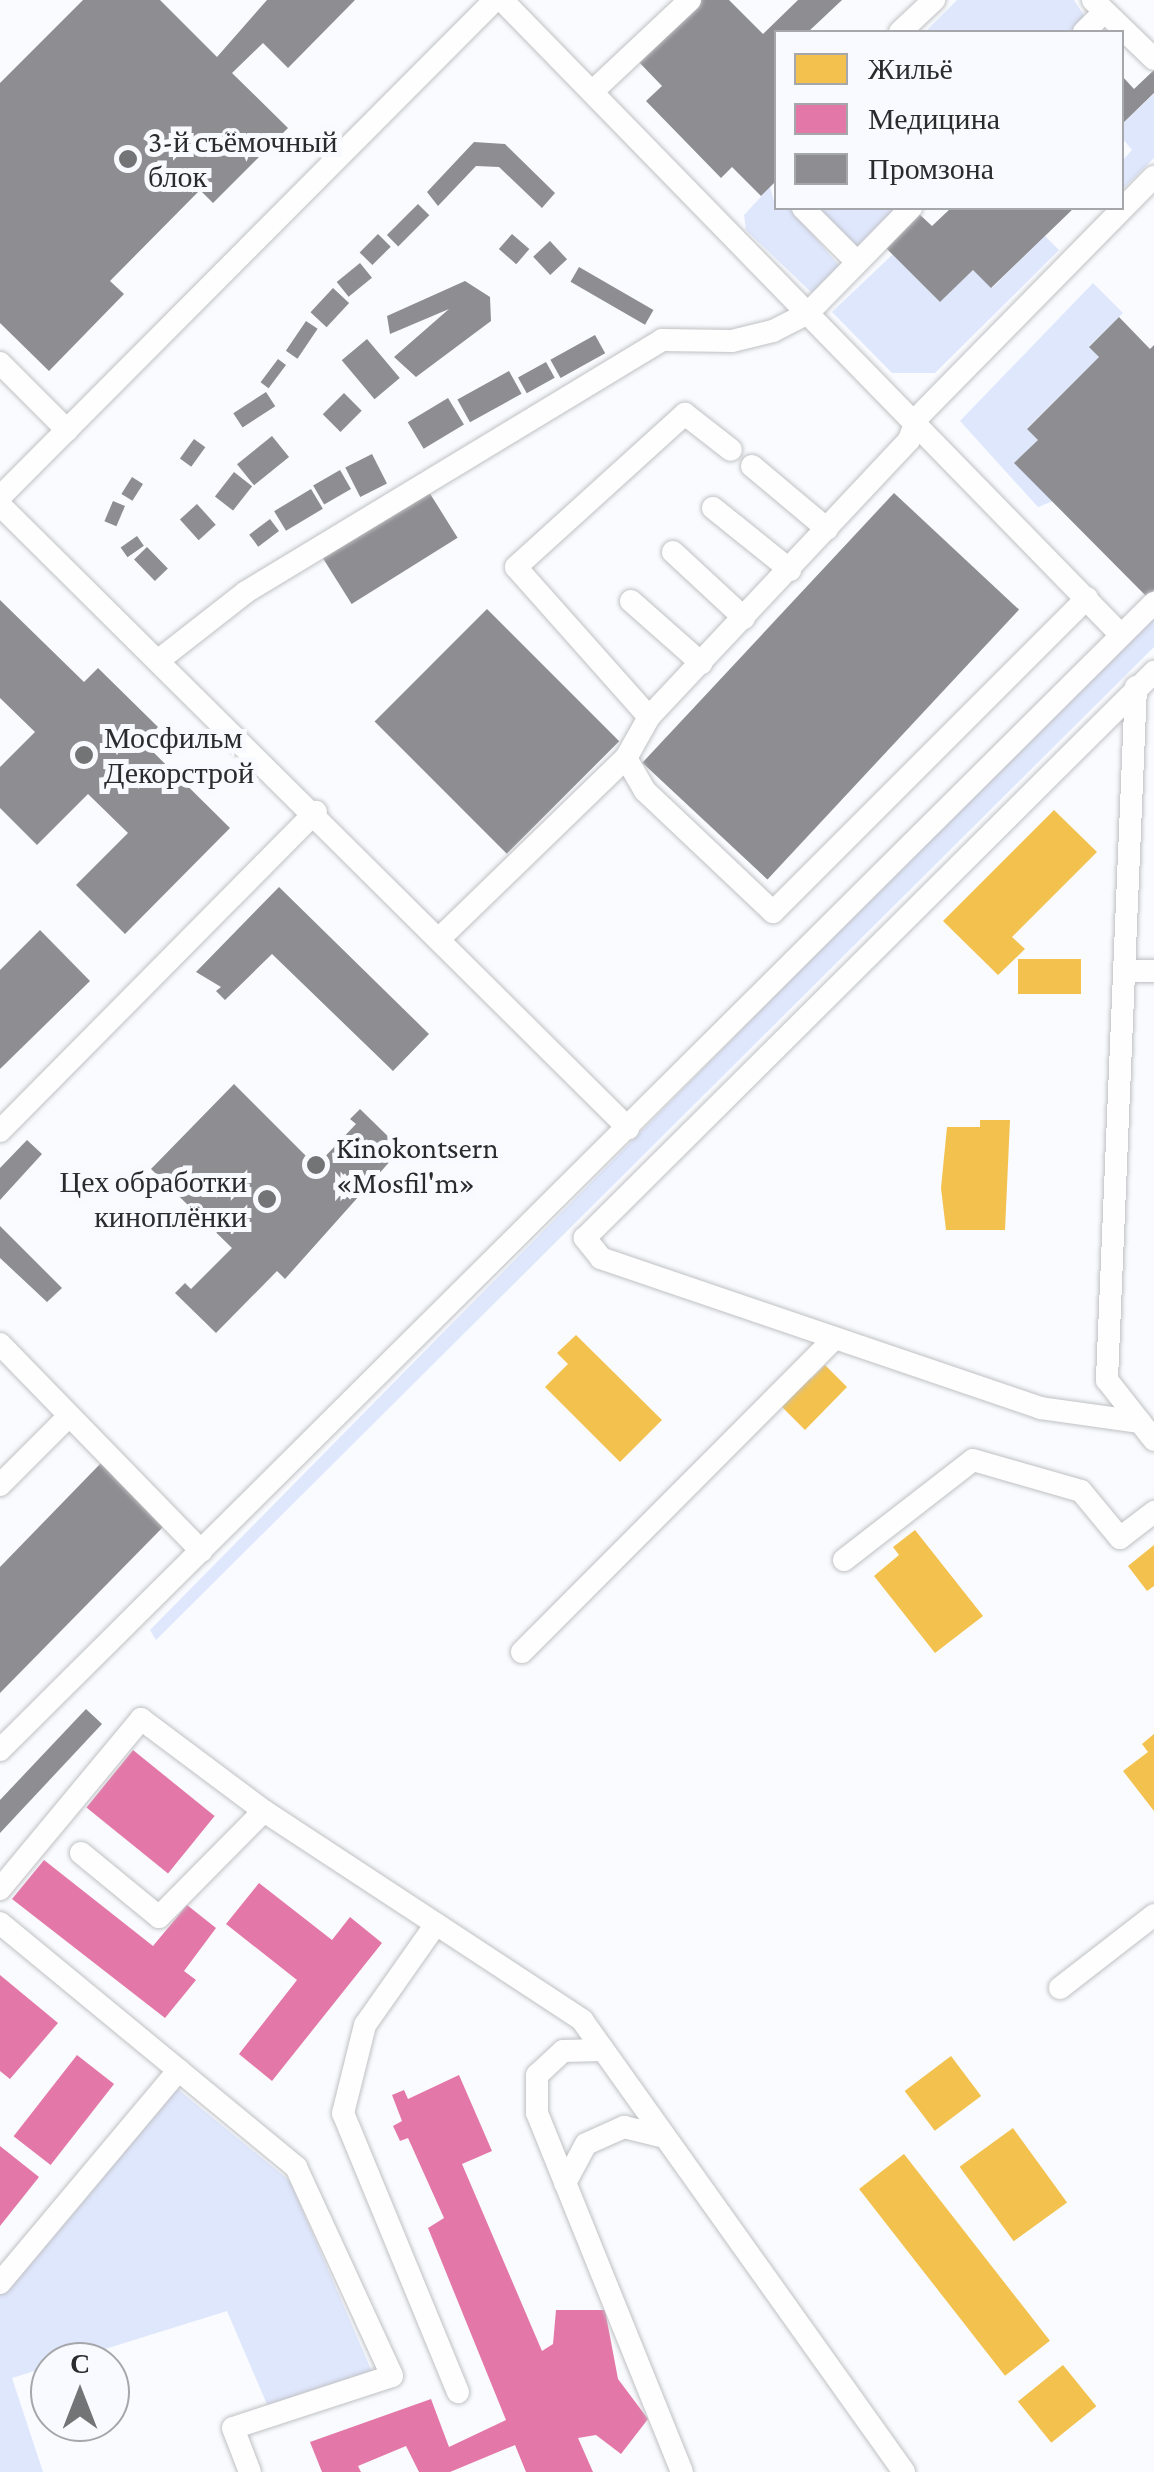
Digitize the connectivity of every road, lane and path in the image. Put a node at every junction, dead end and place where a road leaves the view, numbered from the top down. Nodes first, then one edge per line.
1 (499, 0) edge
2 (690, 0) edge
3 (934, 0) edge
4 (1099, 6) edge
5 (902, 30) edge
6 (1085, 30) edge
7 (1124, 30) edge
8 (1124, 30) edge
9 (1154, 59) edge
10 (593, 91) junction
11 (1154, 178) edge
12 (1124, 208) edge
13 (805, 210) edge
14 (909, 210) edge
15 (1122, 210) edge
16 (857, 262) junction
17 (808, 313) junction
18 (0, 363) edge
19 (917, 418) junction
20 (67, 430) junction
21 (731, 450) dead end
22 (752, 466) dead end
23 (0, 501) edge
24 (712, 508) dead end
25 (827, 529) junction
26 (673, 552) dead end
27 (790, 570) junction
28 (1087, 598) junction
29 (631, 601) dead end
30 (1154, 602) edge
31 (744, 618) junction
32 (1118, 632) junction
33 (159, 660) junction
34 (701, 663) junction
35 (1145, 679) edge
36 (649, 717) junction
37 (626, 758) junction
38 (316, 812) junction
39 (440, 938) junction
40 (1124, 971) junction
41 (1154, 972) edge
42 (628, 1128) junction
43 (0, 1130) edge
44 (835, 1338) junction
45 (0, 1344) edge
46 (67, 1418) junction
47 (1147, 1431) edge
48 (0, 1485) edge
49 (1154, 1512) edge
50 (201, 1551) junction
51 (844, 1560) dead end
52 (522, 1652) dead end
53 (0, 1750) edge
54 (264, 1810) junction
55 (81, 1853) dead end
56 (0, 1888) edge
57 (1154, 1915) edge
58 (0, 1923) edge
59 (436, 1924) junction
60 (1060, 1988) dead end
61 (602, 2050) junction
62 (179, 2070) junction
63 (665, 2137) junction
64 (566, 2184) junction
65 (0, 2282) edge
66 (458, 2392) dead end
67 (250, 2472) edge
68 (682, 2472) edge
69 (904, 2472) edge

1 - 10 street
1 - 20 street
2 - 10 street
3 - 5 street
4 - 6 street
4 - 8 street
7 - 9 street
10 - 17 street
11 - 12 street
13 - 16 street
14 - 16 street
15 - 19 street
16 - 17 street
17 - 19 street
17 - 33 street
18 - 20 street
19 - 25 street
19 - 28 street
20 - 23 street
21 - 36 street
22 - 25 street
23 - 33 street
24 - 27 street
25 - 27 street
26 - 31 street
27 - 31 street
28 - 32 street
28 - 37 street
29 - 34 street
30 - 32 street
31 - 34 street
32 - 42 street
33 - 38 street
34 - 36 street
35 - 40 street
35 - 44 street
36 - 37 street
37 - 39 street
38 - 39 street
38 - 43 street
39 - 42 street
40 - 41 street
40 - 47 street
42 - 50 street
44 - 47 street
44 - 52 street
45 - 46 street
46 - 48 street
46 - 50 street
49 - 51 street
50 - 53 street
54 - 55 street
54 - 56 street
54 - 59 street
57 - 60 street
58 - 62 street
59 - 61 street
59 - 66 street
61 - 63 street
61 - 64 street
62 - 65 street
62 - 67 street
63 - 64 street
63 - 69 street
64 - 68 street

